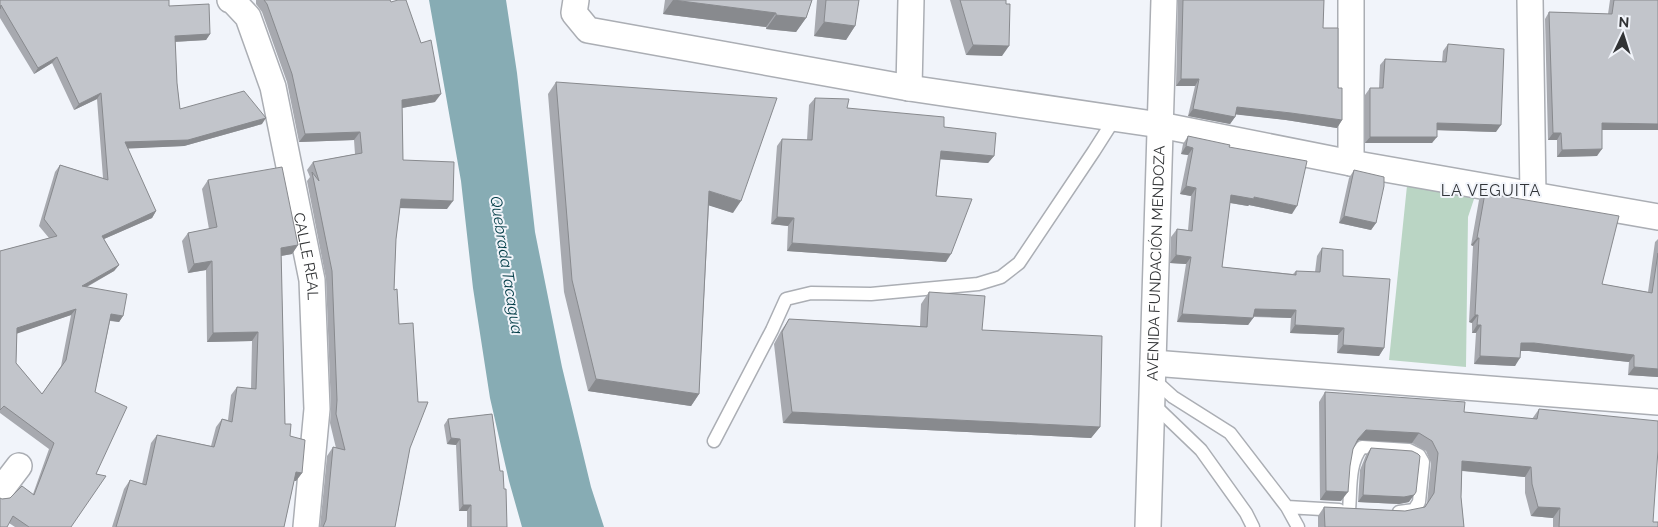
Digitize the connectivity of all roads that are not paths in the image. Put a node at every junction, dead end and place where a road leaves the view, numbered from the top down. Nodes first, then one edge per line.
1 (230, 0) edge
2 (576, 0) edge
3 (911, 0) edge
4 (1164, 0) edge
5 (1351, 0) edge
6 (1530, 0) edge
7 (909, 88) junction
8 (1115, 118) junction
9 (1160, 125) junction
10 (1351, 163) junction
11 (1533, 194) junction
12 (1658, 216) edge
13 (1152, 381) junction
14 (1658, 402) edge
15 (714, 441) dead end
16 (19, 466) dead end
17 (0, 491) edge
18 (1287, 508) junction
19 (1389, 512) edge
20 (306, 527) edge
21 (1148, 527) edge
22 (1253, 527) edge
23 (1298, 527) edge

1 - 20 street, CALLE REAL
2 - 7 street
3 - 7 street
4 - 9 street, AVENIDA FUNDACIÓN MENDOZA
5 - 10 street
6 - 11 street
7 - 8 street
8 - 9 street
8 - 15 lane
9 - 10 street
9 - 13 street, AVENIDA FUNDACIÓN MENDOZA
10 - 11 street
11 - 12 street
13 - 14 street
13 - 18 lane
13 - 21 street, AVENIDA FUNDACIÓN MENDOZA
13 - 22 lane
16 - 17 street
18 - 19 lane
18 - 23 lane

